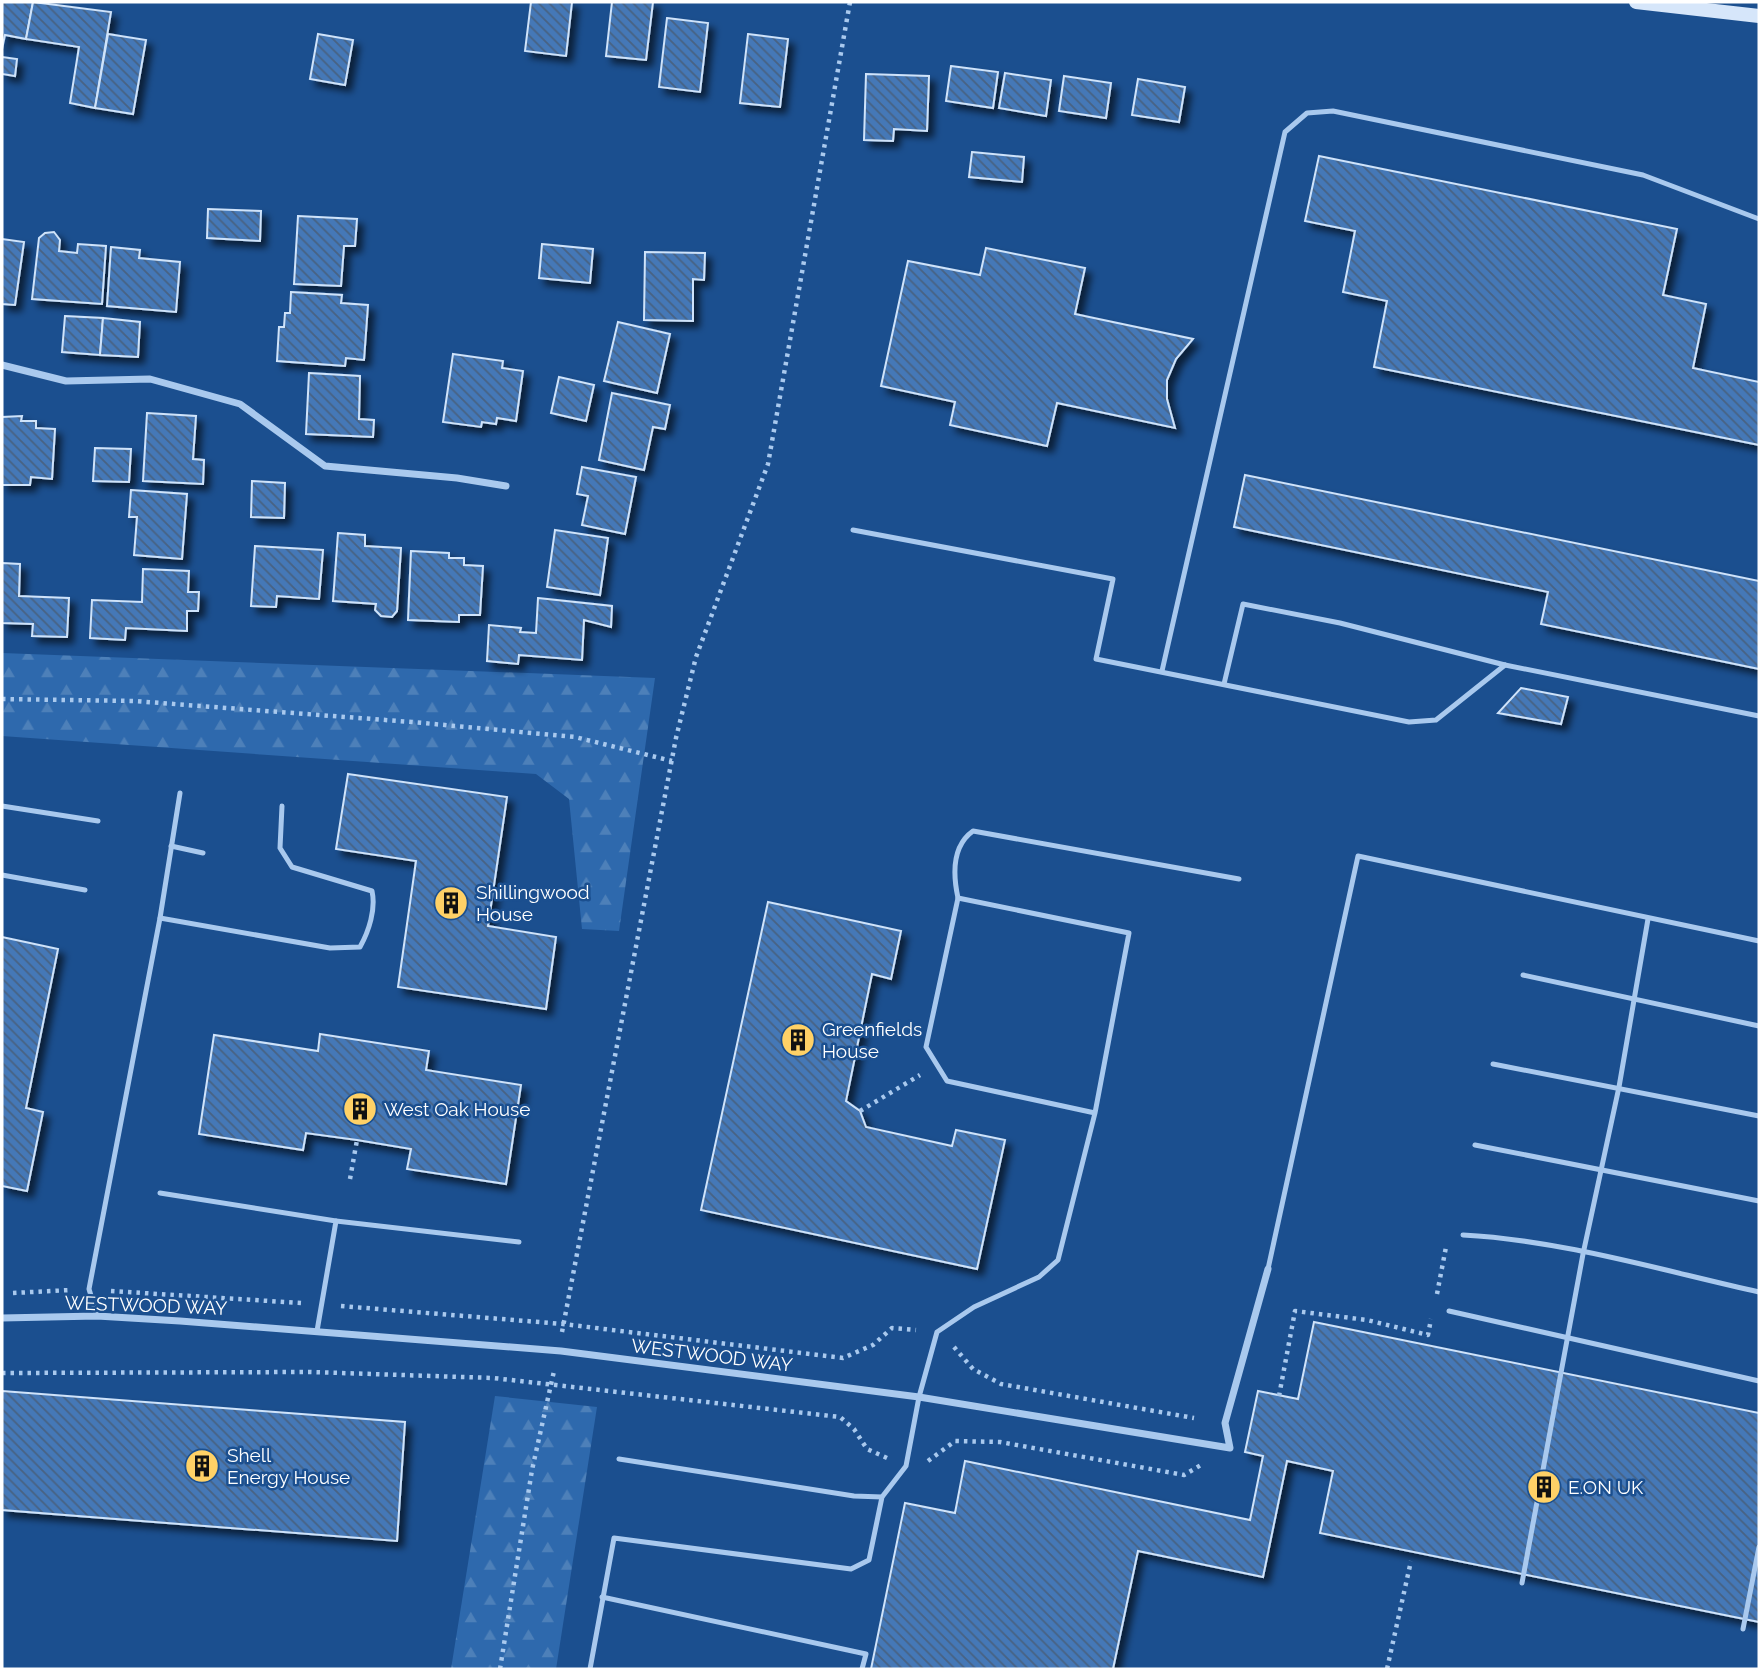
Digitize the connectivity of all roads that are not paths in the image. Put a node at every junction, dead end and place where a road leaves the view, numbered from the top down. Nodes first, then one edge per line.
1 (1636, 2) edge
2 (1759, 16) edge
3 (1759, 219) edge
4 (2, 365) edge
5 (506, 486) dead end
6 (853, 530) dead end
7 (1505, 664) junction
8 (1162, 671) junction
9 (1224, 684) junction
10 (1759, 716) edge
11 (180, 793) dead end
12 (2, 806) edge
13 (282, 806) dead end
14 (98, 821) dead end
15 (172, 846) junction
16 (203, 853) dead end
17 (2, 875) edge
18 (1239, 879) dead end
19 (85, 890) dead end
20 (958, 898) junction
21 (160, 918) junction
22 (1648, 919) junction
23 (1759, 941) edge
24 (1523, 975) dead end
25 (1635, 1000) junction
26 (1759, 1026) edge
27 (1493, 1064) dead end
28 (1619, 1087) junction
29 (1095, 1113) junction
30 (1759, 1116) edge
31 (1475, 1145) dead end
32 (1601, 1168) junction
33 (160, 1193) dead end
34 (1759, 1201) edge
35 (336, 1221) junction
36 (1463, 1235) dead end
37 (519, 1242) dead end
38 (1583, 1254) junction
39 (1268, 1269) joint
40 (1759, 1292) edge
41 (1449, 1311) dead end
42 (96, 1317) junction
43 (2, 1318) edge
44 (317, 1331) junction
45 (1569, 1339) junction
46 (1759, 1381) edge
47 (919, 1396) junction
48 (620, 1459) dead end
49 (882, 1497) junction
50 (1759, 1547) edge
51 (1522, 1583) dead end
52 (602, 1597) junction
53 (1743, 1629) dead end
54 (590, 1669) edge
55 (862, 1669) edge

1 - 2 street
3 - 8 lane
4 - 5 street
6 - 8 lane
7 - 9 lane
7 - 9 lane
7 - 10 lane
8 - 9 lane
11 - 15 lane
12 - 14 lane
13 - 21 lane
15 - 16 lane
15 - 21 lane
17 - 19 lane
18 - 20 lane
20 - 29 lane
20 - 29 lane
21 - 42 lane
22 - 23 lane
22 - 25 lane
22 - 39 lane
24 - 25 lane
25 - 26 lane
25 - 28 lane
27 - 28 lane
28 - 30 lane
28 - 32 lane
29 - 47 lane
31 - 32 lane
32 - 34 lane
32 - 38 lane
33 - 35 lane
35 - 37 lane
35 - 44 lane
36 - 38 lane
38 - 40 lane
38 - 45 lane
39 - 47 street, WESTWOOD WAY
41 - 45 lane
42 - 43 street, WESTWOOD WAY
42 - 44 street, WESTWOOD WAY
44 - 47 street, WESTWOOD WAY
45 - 46 lane
45 - 51 lane
47 - 49 lane
48 - 49 lane
49 - 52 lane
50 - 53 lane
52 - 54 lane
52 - 55 lane

